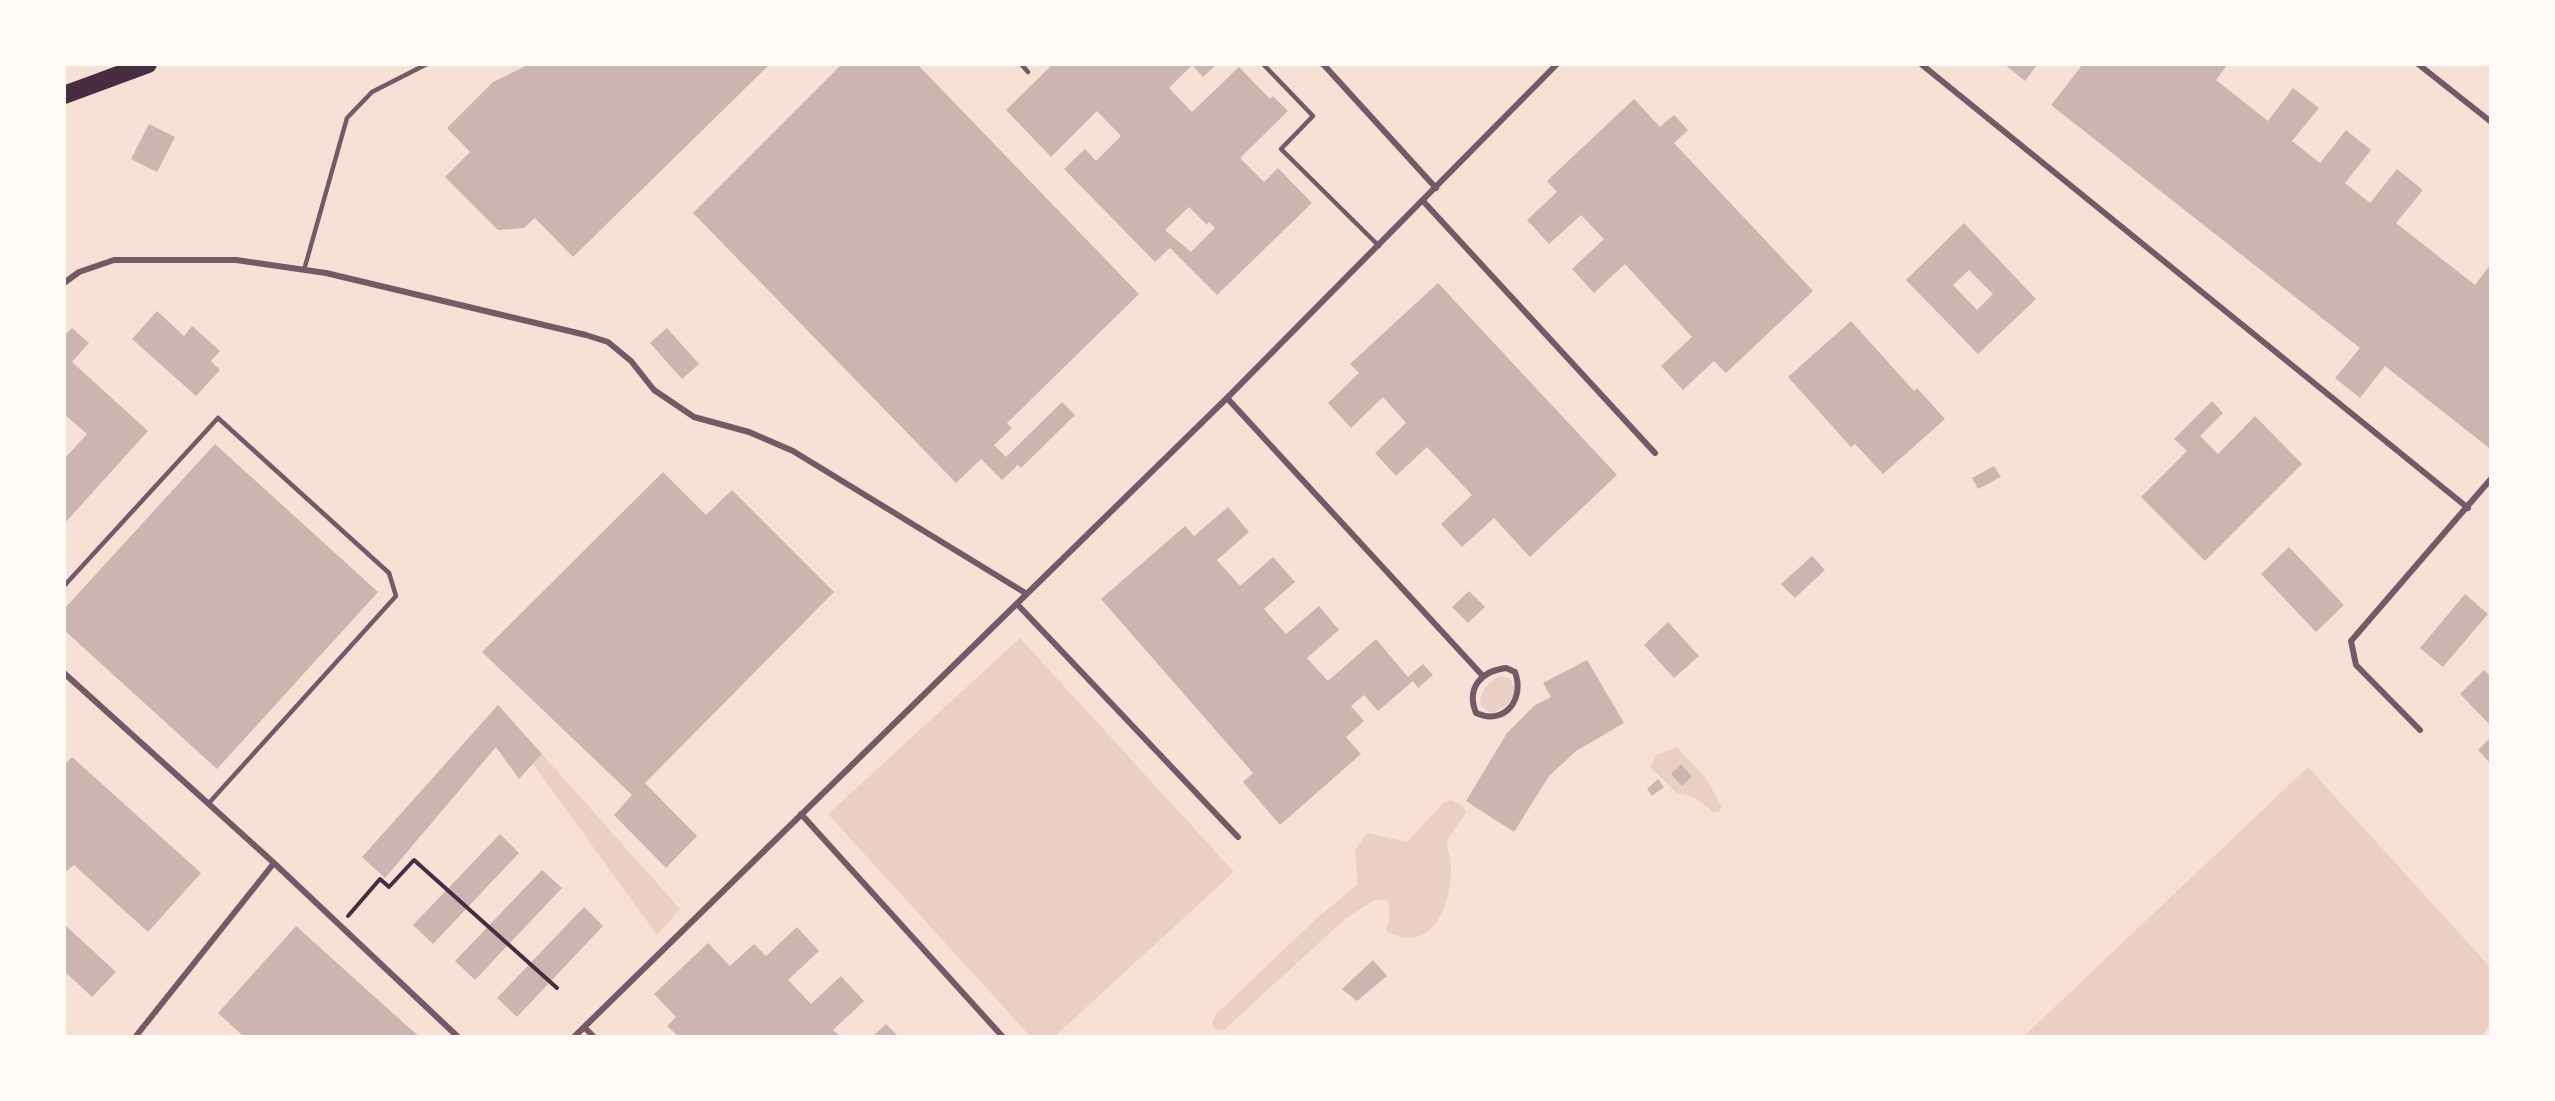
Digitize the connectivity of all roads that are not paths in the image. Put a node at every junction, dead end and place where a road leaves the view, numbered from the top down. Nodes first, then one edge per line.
1 (148, 64) edge
2 (427, 64) edge
3 (1021, 64) edge
4 (1263, 64) edge
5 (1323, 64) edge
6 (1557, 64) edge
7 (1921, 64) edge
8 (2418, 64) edge
9 (1028, 72) dead end
10 (64, 95) edge
11 (2490, 121) edge
12 (1436, 188) junction
13 (1424, 201) junction
14 (1379, 246) junction
15 (304, 270) junction
16 (64, 283) edge
17 (1227, 398) junction
18 (1655, 453) dead end
19 (2490, 480) edge
20 (2468, 508) junction
21 (64, 586) edge
22 (1027, 594) junction
23 (1017, 604) junction
24 (64, 674) edge
25 (1482, 675) junction
26 (2420, 730) dead end
27 (208, 804) junction
28 (801, 814) junction
29 (1238, 837) dead end
30 (274, 863) junction
31 (584, 1027) junction
32 (136, 1036) edge
33 (457, 1036) edge
34 (575, 1036) edge
35 (593, 1036) edge
36 (1002, 1036) edge

1 - 10 highway
2 - 15 lane
3 - 9 lane
4 - 14 lane
5 - 12 street
6 - 12 street
7 - 20 street
8 - 11 street
12 - 13 street
13 - 14 street
13 - 18 street
14 - 17 street
15 - 16 street
15 - 22 street
17 - 22 street
17 - 25 street
19 - 20 street
20 - 26 street
21 - 27 lane
22 - 23 street
23 - 28 street
23 - 29 street
24 - 27 street
25 - 25 street
27 - 30 street
28 - 31 street
28 - 36 street
30 - 32 street
30 - 33 street
31 - 34 street
31 - 35 street

